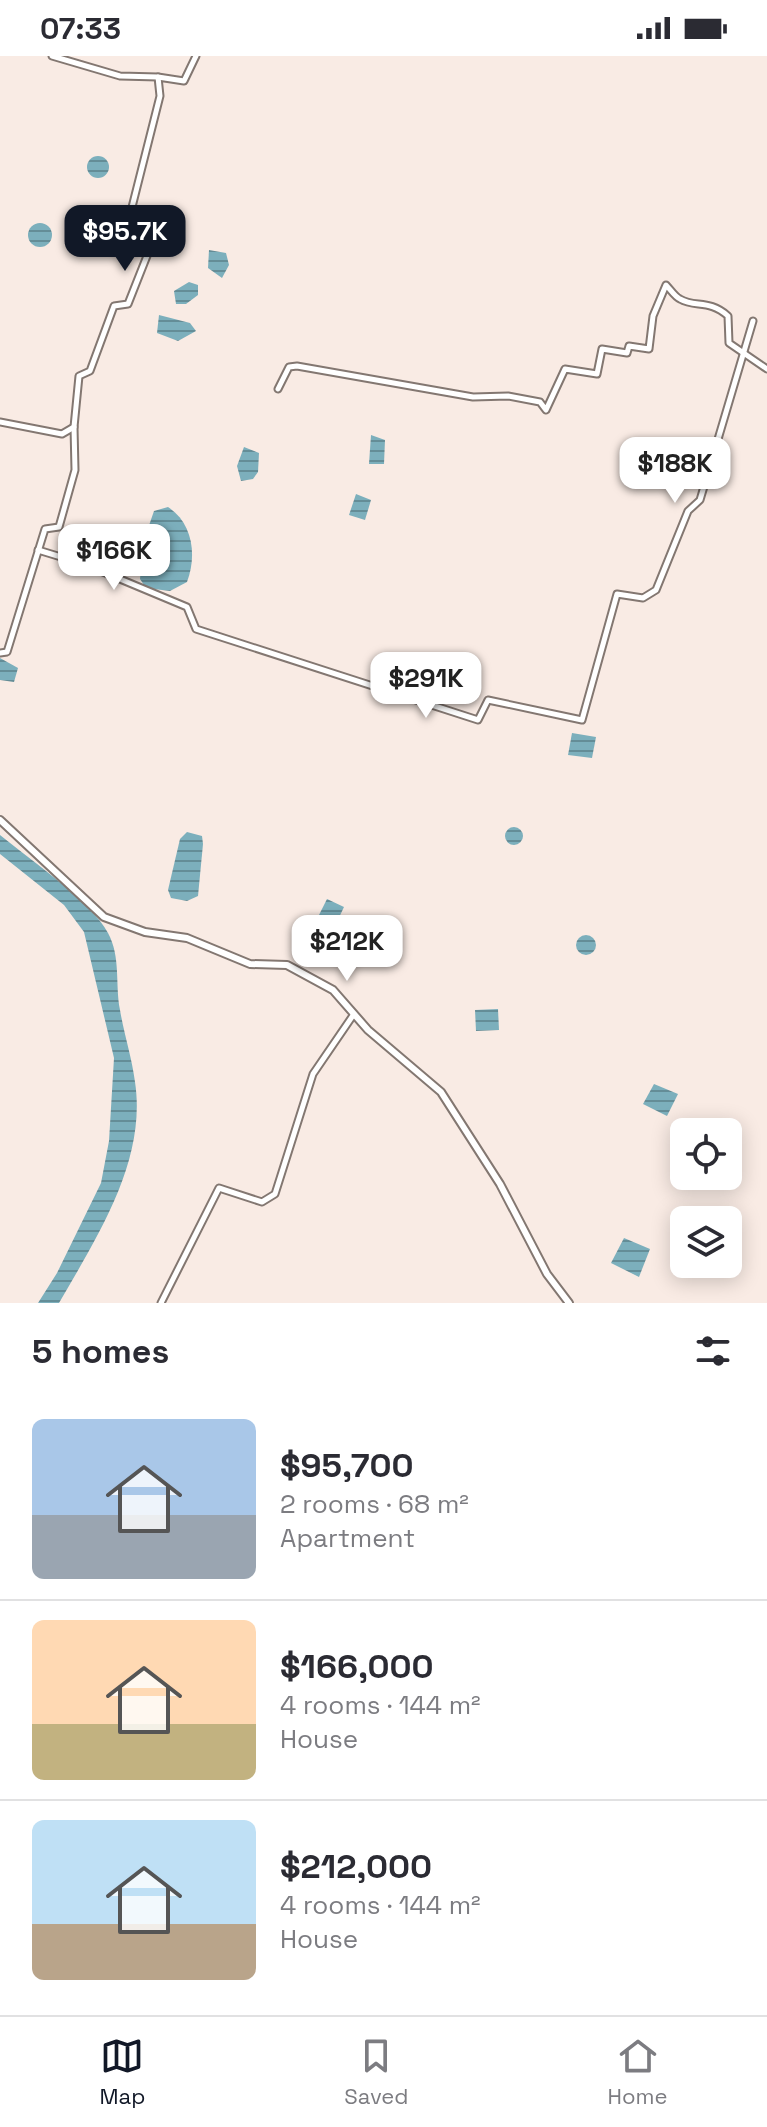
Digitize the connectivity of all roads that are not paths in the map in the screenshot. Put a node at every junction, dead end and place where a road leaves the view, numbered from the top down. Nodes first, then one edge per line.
1 (52, 56) edge
2 (196, 56) edge
3 (158, 77) junction
4 (753, 321) dead end
5 (744, 355) junction
6 (767, 369) edge
7 (278, 389) dead end
8 (0, 422) edge
9 (74, 427) junction
10 (38, 550) junction
11 (0, 653) edge
12 (0, 820) edge
13 (354, 1014) junction
14 (161, 1303) edge
15 (569, 1303) edge

1 - 3 street
2 - 3 street
3 - 9 street
4 - 5 street
5 - 6 street
5 - 7 street
5 - 10 street
8 - 9 street
9 - 10 street
10 - 11 street
12 - 13 main road
13 - 14 street
13 - 15 main road

